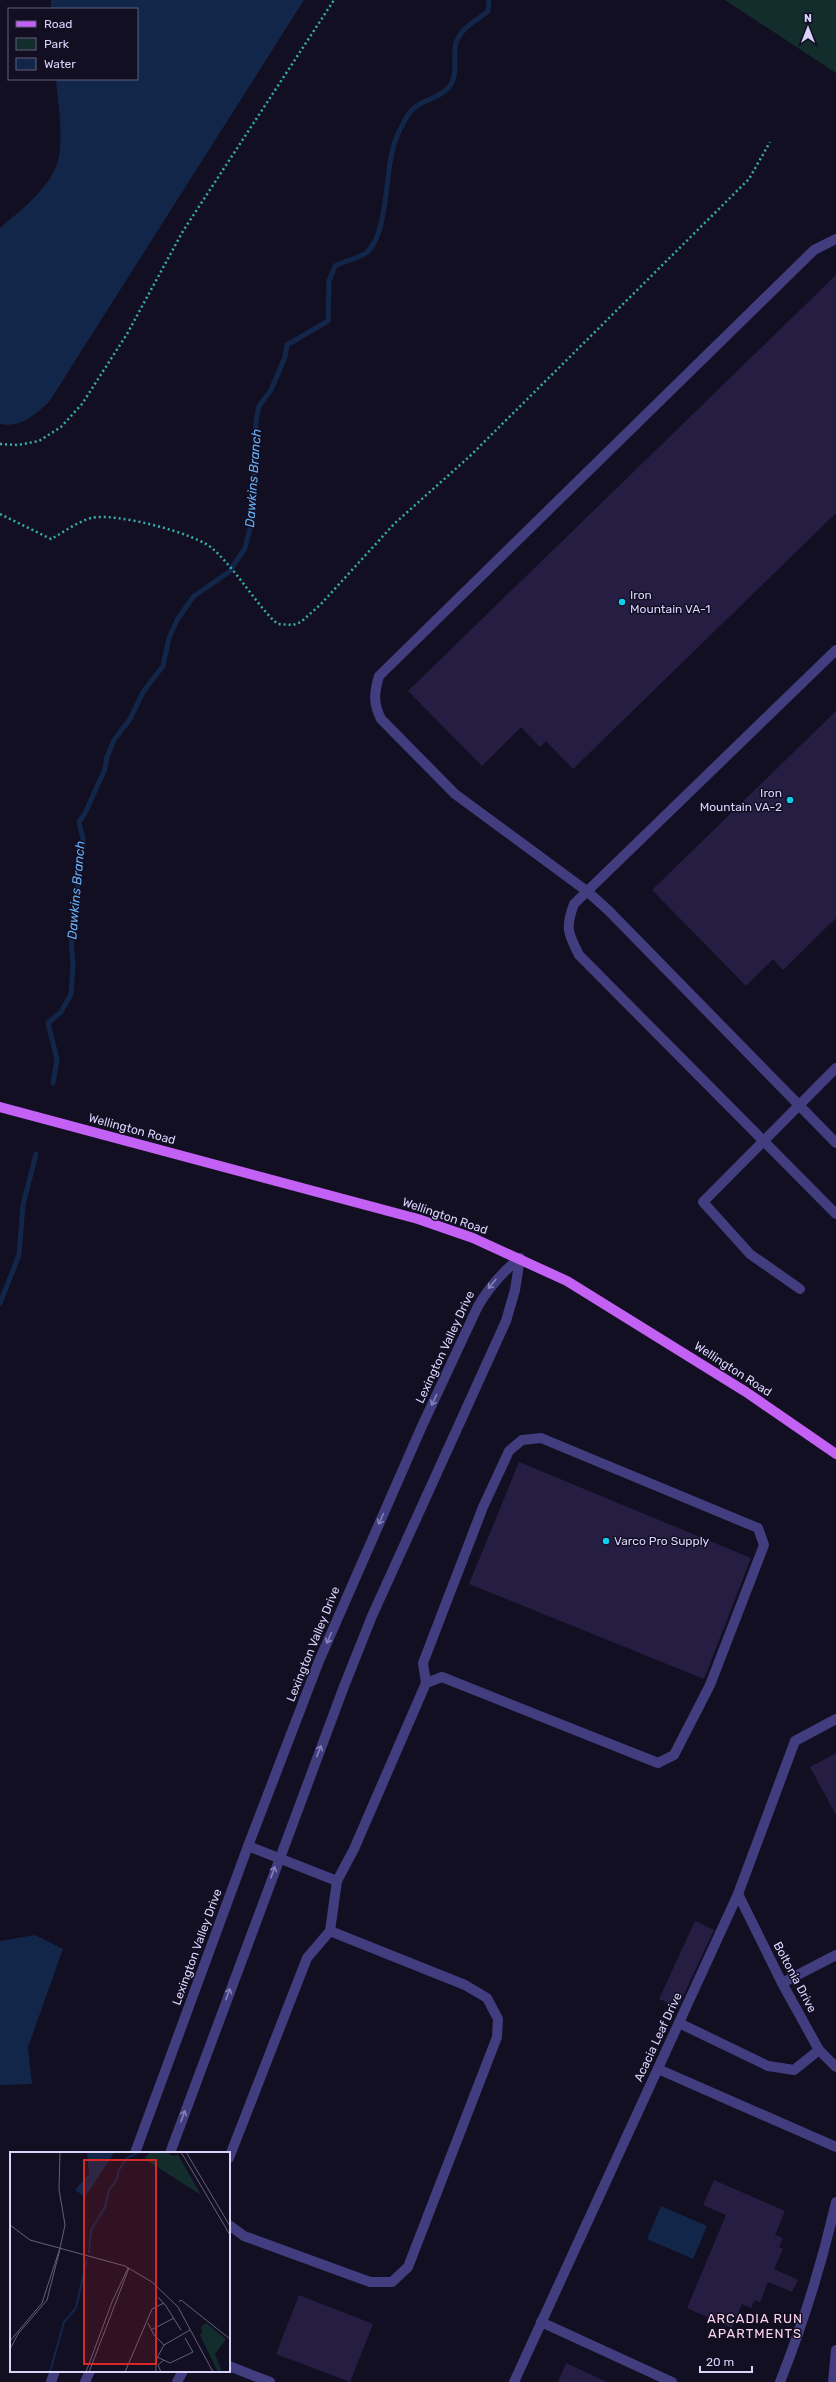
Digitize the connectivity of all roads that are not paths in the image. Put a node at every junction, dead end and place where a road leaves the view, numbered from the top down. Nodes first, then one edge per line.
1 (836, 239) edge
2 (836, 650) edge
3 (588, 892) junction
4 (836, 1068) edge
5 (799, 1105) junction
6 (0, 1107) edge
7 (764, 1140) junction
8 (836, 1143) edge
9 (836, 1214) edge
10 (520, 1258) junction
11 (800, 1289) dead end
12 (836, 1454) edge
13 (426, 1682) junction
14 (836, 1720) edge
15 (248, 1846) junction
16 (279, 1857) junction
17 (337, 1881) junction
18 (738, 1894) junction
19 (330, 1931) junction
20 (836, 1955) edge
21 (782, 1983) junction
22 (679, 2023) junction
23 (819, 2050) junction
24 (836, 2067) edge
25 (658, 2069) junction
26 (836, 2148) edge
27 (135, 2152) edge
28 (170, 2152) edge
29 (230, 2155) edge
30 (836, 2202) edge
31 (230, 2226) edge
32 (541, 2322) junction
33 (836, 2350) edge
34 (230, 2366) edge
35 (55, 2372) edge
36 (90, 2372) edge
37 (182, 2372) edge
38 (51, 2382) edge
39 (86, 2382) edge
40 (177, 2382) edge
41 (270, 2382) edge
42 (514, 2382) edge
43 (672, 2382) edge
44 (780, 2382) edge
45 (833, 2382) edge

1 - 3 street
2 - 3 street
3 - 5 street
3 - 7 street
4 - 5 street
5 - 7 street
5 - 8 street
6 - 10 main road, Wellington Road
7 - 9 street
7 - 11 street
10 - 12 main road, Wellington Road
10 -> 15 street, Lexington Valley Drive
16 -> 10 street
13 - 13 street
13 - 17 street
14 - 18 street, Acacia Leaf Drive
15 - 16 street
15 - 27 street, Lexington Valley Drive
16 - 17 street
28 -> 16 street
17 - 19 street
18 - 21 street, Boltonia Drive
18 - 22 street, Acacia Leaf Drive
19 - 29 street
19 - 31 street
20 - 21 street
21 - 23 street, Boltonia Drive
22 - 23 street
22 - 25 street, Acacia Leaf Drive
23 - 24 street, Boltonia Drive
25 - 26 street
25 - 32 street, Acacia Leaf Drive
30 - 44 street
32 - 42 street, Acacia Leaf Drive
32 - 43 street
33 - 45 street
34 - 41 street
35 - 38 street
36 - 39 street
37 - 40 street

